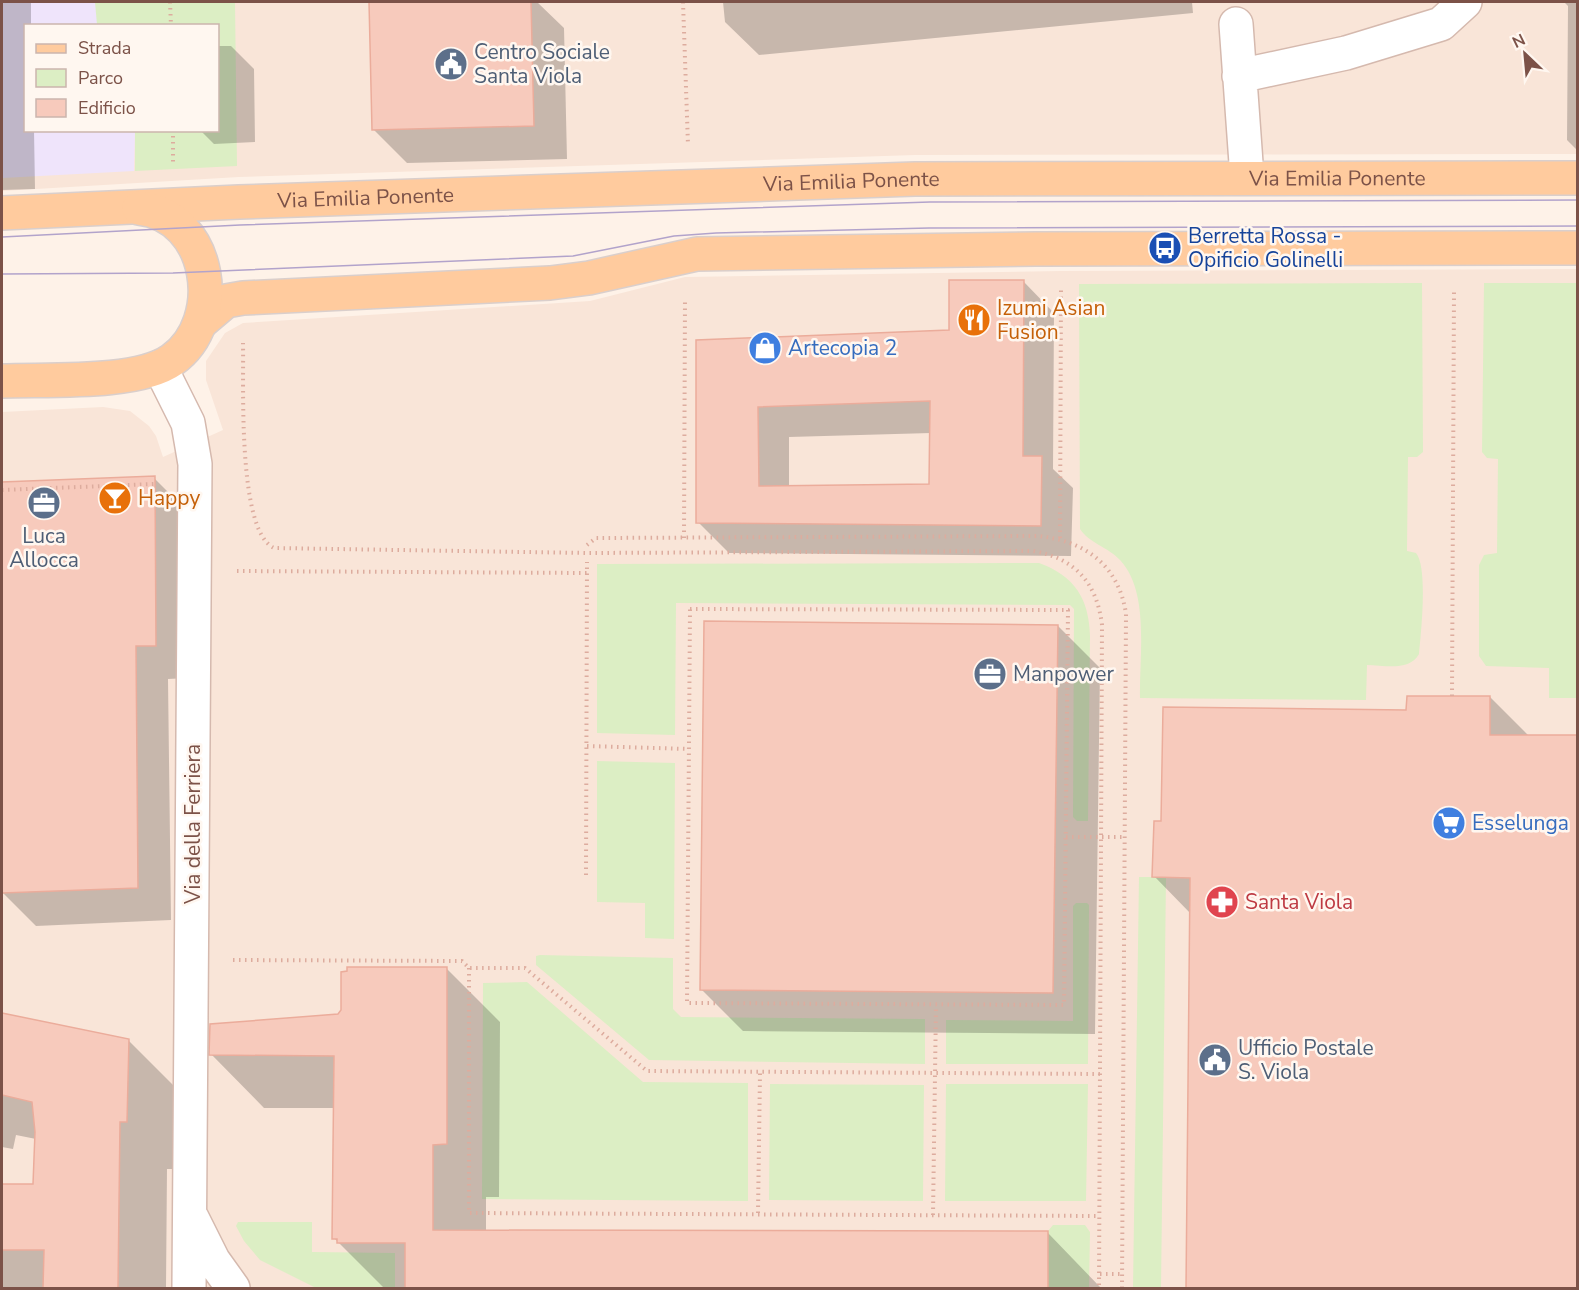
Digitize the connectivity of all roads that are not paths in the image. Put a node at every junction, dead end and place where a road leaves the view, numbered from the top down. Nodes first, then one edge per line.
1 (1465, 2) edge
2 (1236, 24) dead end
3 (1239, 76) junction
4 (1247, 177) junction
5 (1578, 178) edge
6 (126, 207) junction
7 (2, 213) edge
8 (1578, 248) edge
9 (200, 323) junction
10 (160, 367) junction
11 (2, 381) edge
12 (190, 1214) junction
13 (189, 1288) edge
14 (233, 1288) edge

1 - 3 street
2 - 3 street
3 - 4 street
4 - 5 main road, Via Emilia Ponente
4 - 6 main road, Via Emilia Ponente
6 - 7 main road, Via Emilia Ponente
6 - 9 main road, Via Emilia Ponente
8 - 9 main road, Via Emilia Ponente
9 - 10 main road, Via Emilia Ponente
10 - 11 main road, Via Emilia Ponente
10 - 12 street, Via della Ferriera
12 - 13 street, Via della Ferriera
12 - 14 street

